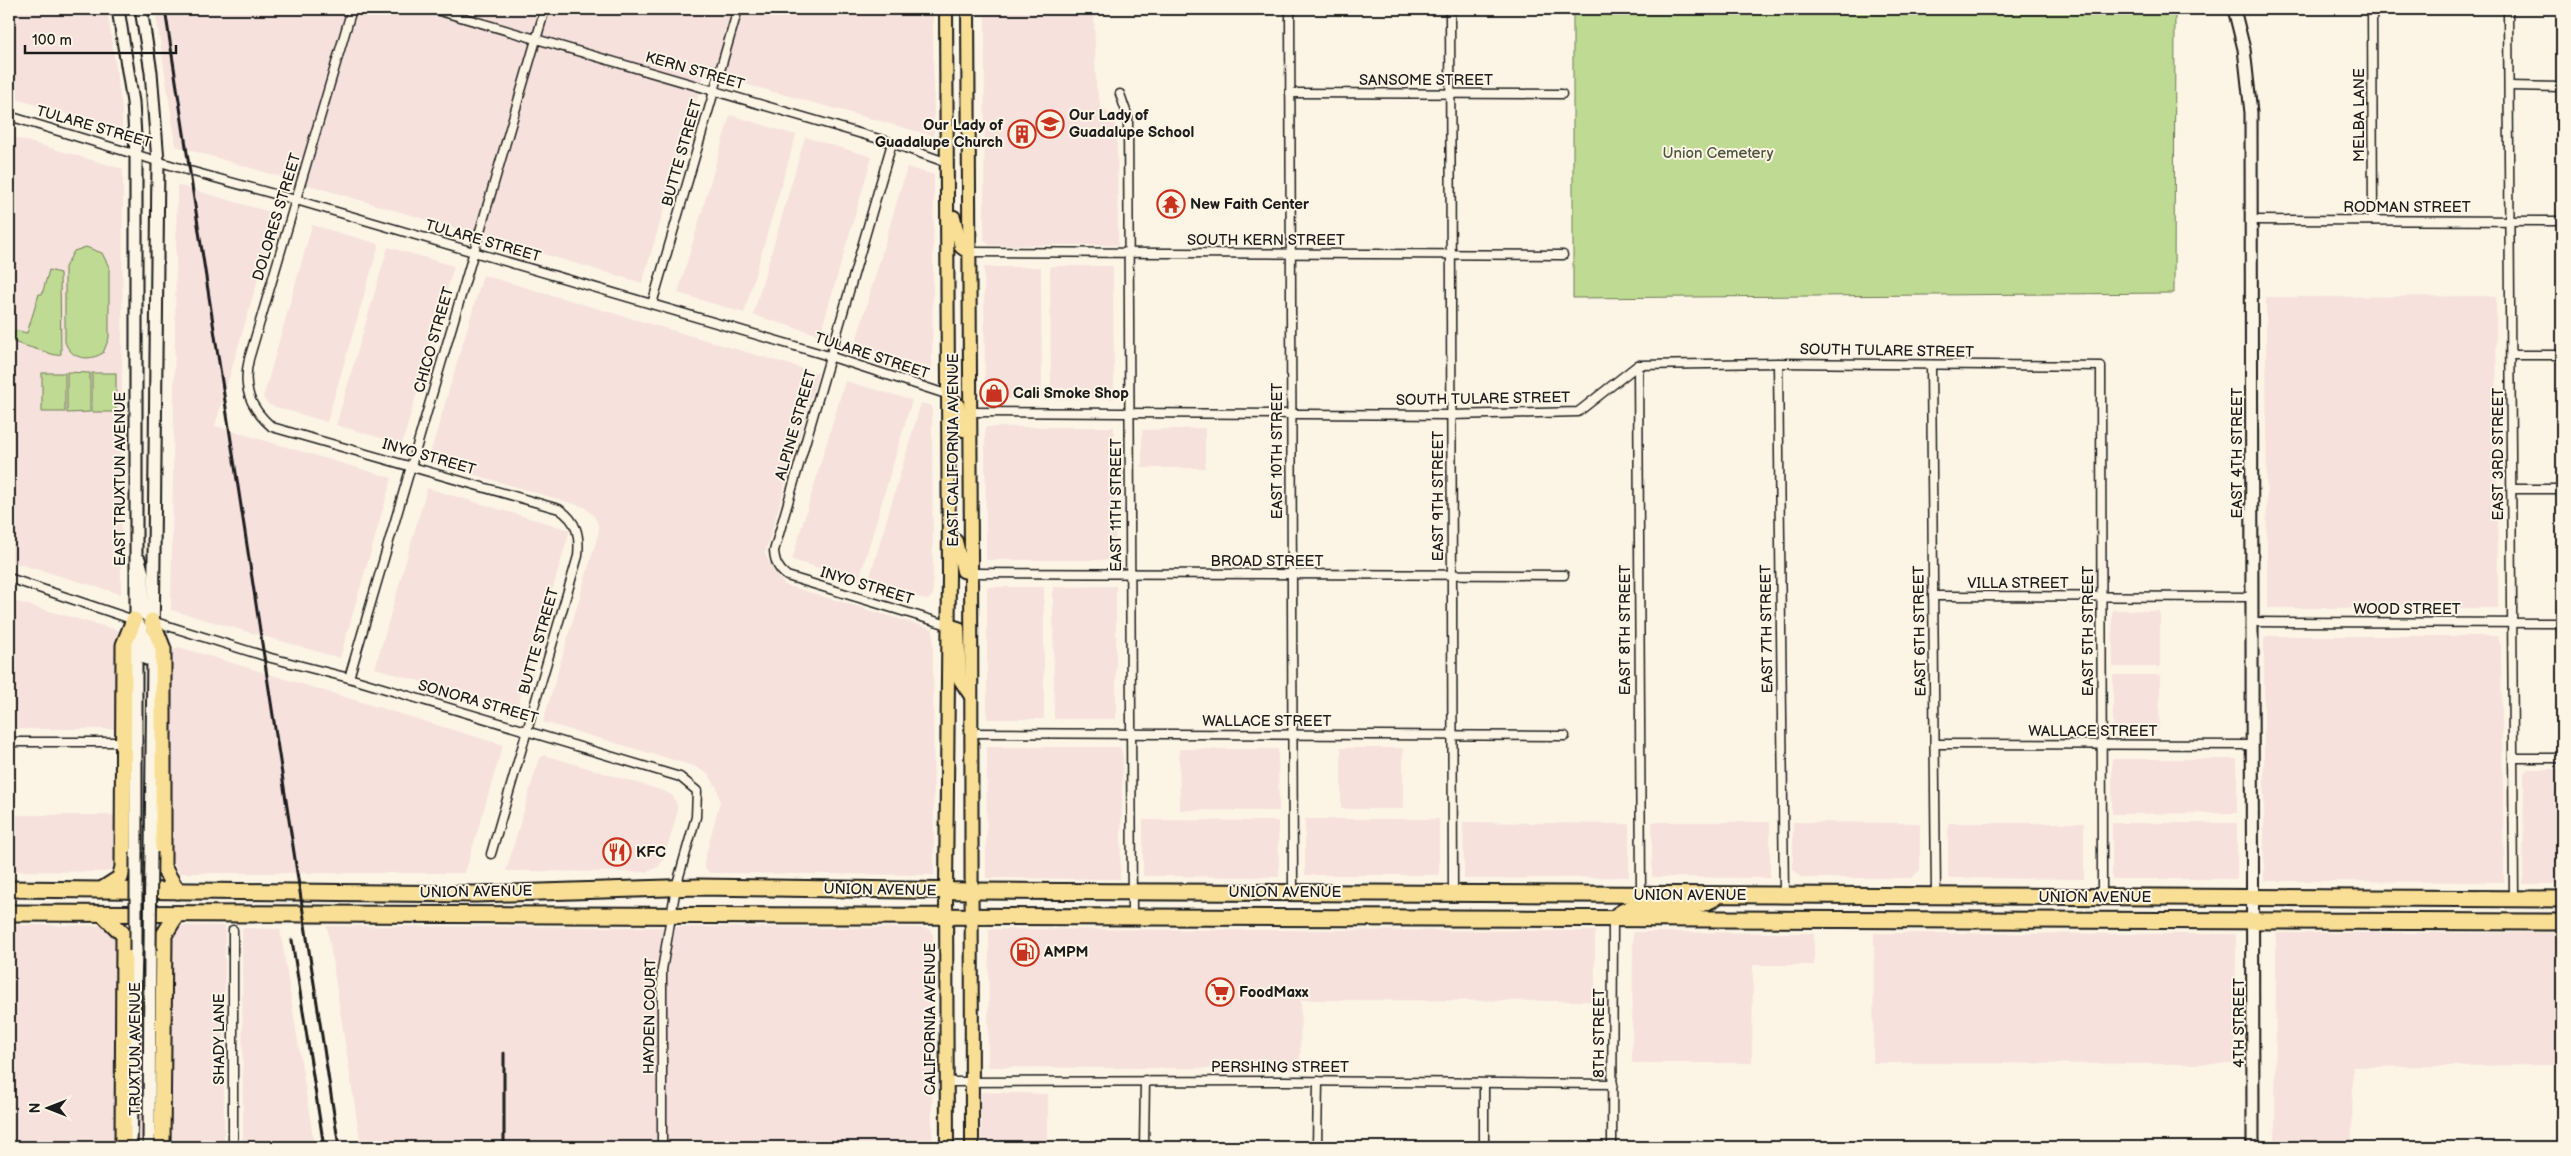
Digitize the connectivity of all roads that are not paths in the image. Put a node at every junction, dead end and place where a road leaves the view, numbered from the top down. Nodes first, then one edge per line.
1 (118, 9) edge
2 (141, 9) edge
3 (352, 9) edge
4 (433, 9) edge
5 (545, 9) edge
6 (738, 9) edge
7 (946, 9) edge
8 (968, 9) edge
9 (1290, 9) edge
10 (1450, 9) edge
11 (2234, 9) edge
12 (2372, 9) edge
13 (2508, 9) edge
14 (536, 39) junction
15 (2509, 86) junction
16 (2562, 87) edge
17 (714, 91) junction
18 (1290, 93) junction
19 (1120, 94) dead end
20 (1450, 94) junction
21 (1562, 94) dead end
22 (9, 116) edge
23 (892, 143) junction
24 (136, 154) junction
25 (158, 161) junction
26 (948, 163) junction
27 (948, 182) junction
28 (296, 200) junction
29 (2252, 220) junction
30 (2373, 220) junction
31 (2510, 221) junction
32 (2562, 221) edge
33 (474, 252) junction
34 (968, 252) junction
35 (1129, 253) junction
36 (1291, 254) junction
37 (1450, 254) junction
38 (1563, 254) dead end
39 (652, 304) junction
40 (2511, 355) junction
41 (2562, 355) edge
42 (829, 356) junction
43 (1778, 363) junction
44 (1638, 365) junction
45 (1931, 365) junction
46 (2100, 366) joint
47 (136, 386) junction
48 (156, 387) junction
49 (949, 395) junction
50 (969, 412) junction
51 (1130, 414) junction
52 (1291, 414) junction
53 (1451, 415) junction
54 (272, 427) joint
55 (412, 466) junction
56 (969, 472) junction
57 (2512, 489) junction
58 (2562, 489) edge
59 (949, 499) junction
60 (574, 522) joint
61 (135, 540) junction
62 (780, 570) joint
63 (970, 573) junction
64 (1130, 574) junction
65 (1292, 574) junction
66 (1452, 575) junction
67 (1564, 575) dead end
68 (9, 578) edge
69 (1933, 596) junction
70 (2101, 596) junction
71 (2252, 597) junction
72 (134, 620) junction
73 (152, 621) junction
74 (2252, 622) junction
75 (2513, 623) junction
76 (2562, 624) edge
77 (948, 625) junction
78 (349, 678) junction
79 (152, 690) junction
80 (970, 695) junction
81 (527, 731) junction
82 (970, 733) junction
83 (1131, 734) junction
84 (1292, 735) junction
85 (1452, 735) junction
86 (1565, 736) dead end
87 (9, 742) edge
88 (124, 742) junction
89 (1935, 744) junction
90 (2102, 745) junction
91 (2251, 745) junction
92 (2513, 758) junction
93 (2562, 758) edge
94 (491, 854) dead end
95 (123, 867) junction
96 (163, 867) junction
97 (676, 887) junction
98 (9, 889) edge
99 (102, 890) junction
100 (946, 890) junction
101 (176, 891) junction
102 (973, 891) junction
103 (1132, 891) junction
104 (1292, 893) junction
105 (1453, 893) junction
106 (1641, 895) junction
107 (1719, 895) junction
108 (1784, 895) junction
109 (1936, 896) junction
110 (2102, 897) junction
111 (2254, 898) junction
112 (2514, 899) junction
113 (2562, 899) edge
114 (9, 913) edge
115 (103, 914) junction
116 (177, 914) junction
117 (671, 915) junction
118 (946, 916) junction
119 (973, 917) junction
120 (1132, 917) junction
121 (1613, 919) junction
122 (2254, 921) junction
123 (2562, 922) edge
124 (233, 930) dead end
125 (124, 935) junction
126 (164, 935) junction
127 (136, 951) joint
128 (1145, 1080) junction
129 (1318, 1081) junction
130 (947, 1082) junction
131 (972, 1082) junction
132 (1484, 1084) junction
133 (1613, 1084) junction
134 (123, 1147) edge
135 (131, 1147) edge
136 (150, 1147) edge
137 (162, 1147) edge
138 (233, 1147) edge
139 (662, 1147) edge
140 (948, 1147) edge
141 (972, 1147) edge
142 (1144, 1147) edge
143 (1317, 1147) edge
144 (1484, 1147) edge
145 (1612, 1147) edge
146 (2254, 1147) edge

1 - 24 main road, EAST TRUXTUN AVENUE
2 - 25 main road
3 - 28 street, DOLORES STREET
4 - 14 street, KERN STREET
5 - 14 street, CHICO STREET
6 - 17 street, BUTTE STREET
7 - 26 main road, EAST CALIFORNIA AVENUE
8 - 34 main road, EAST CALIFORNIA AVENUE
9 - 18 street, EAST 10TH STREET
10 - 20 street, EAST 9TH STREET
11 - 29 main road, EAST 4TH STREET
12 - 30 street, MELBA LANE
13 - 15 street, EAST 3RD STREET
14 - 17 street, KERN STREET
14 - 33 street, CHICO STREET
15 - 16 street
15 - 31 street, EAST 3RD STREET
17 - 23 street, KERN STREET
17 - 39 street, BUTTE STREET
18 - 20 street, SANSOME STREET
18 - 36 street, EAST 10TH STREET
19 - 35 street, EAST 11TH STREET
20 - 21 street, SANSOME STREET
20 - 37 street, EAST 9TH STREET
22 - 24 street, TULARE STREET
23 - 26 street, KERN STREET
23 - 42 street, ALPINE STREET
24 - 25 street, TULARE STREET
24 - 47 main road, EAST TRUXTUN AVENUE
25 - 28 street, TULARE STREET
25 - 48 main road
26 - 27 main road, EAST CALIFORNIA AVENUE
27 - 34 main road
27 - 49 main road, EAST CALIFORNIA AVENUE
28 - 33 street, TULARE STREET
28 - 54 street, DOLORES STREET
29 - 30 street, RODMAN STREET
29 - 71 main road, EAST 4TH STREET
30 - 31 street, RODMAN STREET
31 - 32 street, RODMAN STREET
31 - 40 street, EAST 3RD STREET
33 - 39 street, TULARE STREET
33 - 55 street, CHICO STREET
34 - 35 street, SOUTH KERN STREET
34 - 50 main road, EAST CALIFORNIA AVENUE
35 - 36 street, SOUTH KERN STREET
35 - 51 street, EAST 11TH STREET
36 - 37 street, SOUTH KERN STREET
36 - 52 street, EAST 10TH STREET
37 - 38 street, SOUTH KERN STREET
37 - 53 street, EAST 9TH STREET
39 - 42 street, TULARE STREET
40 - 41 street
40 - 57 street, EAST 3RD STREET
42 - 49 street, TULARE STREET
42 - 62 street, ALPINE STREET
43 - 44 street, SOUTH TULARE STREET
43 - 45 street, SOUTH TULARE STREET
43 - 108 street, EAST 7TH STREET
44 - 53 street, SOUTH TULARE STREET
44 - 106 street, EAST 8TH STREET
45 - 46 street, SOUTH TULARE STREET
45 - 69 street, EAST 6TH STREET
46 - 70 street, EAST 5TH STREET
47 - 48 main road
47 - 61 main road, EAST TRUXTUN AVENUE
48 - 73 main road
49 - 56 main road
49 - 59 main road, EAST CALIFORNIA AVENUE
50 - 51 street, SOUTH TULARE STREET
50 - 56 main road, EAST CALIFORNIA AVENUE
51 - 52 street, SOUTH TULARE STREET
51 - 64 street, EAST 11TH STREET
52 - 53 street, SOUTH TULARE STREET
52 - 65 street, EAST 10TH STREET
53 - 66 street, EAST 9TH STREET
54 - 55 street, INYO STREET
55 - 60 street, INYO STREET
55 - 78 street, CHICO STREET
56 - 63 main road, EAST CALIFORNIA AVENUE
57 - 58 street
57 - 75 street, EAST 3RD STREET
59 - 63 main road
59 - 77 main road, EAST CALIFORNIA AVENUE
60 - 81 street, BUTTE STREET
61 - 72 main road, EAST TRUXTUN AVENUE
61 - 73 main road
62 - 77 street, INYO STREET
63 - 64 street, BROAD STREET
63 - 80 main road, EAST CALIFORNIA AVENUE
64 - 65 street, BROAD STREET
64 - 83 street, EAST 11TH STREET
65 - 66 street, BROAD STREET
65 - 84 street, EAST 10TH STREET
66 - 67 street, BROAD STREET
66 - 85 street, EAST 9TH STREET
68 - 72 street
69 - 70 street, VILLA STREET
69 - 89 street, EAST 6TH STREET
70 - 71 street, VILLA STREET
70 - 90 street, EAST 5TH STREET
71 - 74 main road, EAST 4TH STREET
72 - 79 main road
72 - 88 highway
72 - 127 main road, EAST TRUXTUN AVENUE, bridge
73 - 78 street, SONORA STREET
73 - 79 main road
73 - 96 highway
74 - 75 street, WOOD STREET
74 - 91 main road, EAST 4TH STREET
75 - 76 street, WOOD STREET
75 - 92 street, EAST 3RD STREET
77 - 80 main road
77 - 100 main road, EAST CALIFORNIA AVENUE
78 - 81 street, SONORA STREET
79 - 136 main road, TRUXTUN AVENUE, bridge
80 - 82 main road, EAST CALIFORNIA AVENUE
81 - 94 street, BUTTE STREET
81 - 97 street, SONORA STREET
82 - 83 street, WALLACE STREET
82 - 102 main road, EAST CALIFORNIA AVENUE
83 - 84 street, WALLACE STREET
83 - 103 street, EAST 11TH STREET
84 - 85 street, WALLACE STREET
84 - 104 street, EAST 10TH STREET
85 - 86 street, WALLACE STREET
85 - 105 street, EAST 9TH STREET
87 - 88 street
88 - 95 highway
89 - 90 street, WALLACE STREET
89 - 109 street, EAST 6TH STREET
90 - 91 street, WALLACE STREET
90 - 110 street, EAST 5TH STREET
91 - 111 main road, EAST 4TH STREET
92 - 93 street
92 - 112 street, EAST 3RD STREET
95 - 96 highway
95 - 99 highway
96 - 101 highway
97 - 100 highway, UNION AVENUE
97 - 101 highway, UNION AVENUE
97 - 117 street, HAYDEN COURT
98 - 99 highway, UNION AVENUE
99 - 101 highway, UNION AVENUE
100 - 102 highway, UNION AVENUE
100 - 118 main road, CALIFORNIA AVENUE
102 - 103 highway, UNION AVENUE
102 - 119 main road
103 - 104 highway, UNION AVENUE
103 - 120 street, EAST 11TH STREET
104 - 105 highway, UNION AVENUE
105 - 106 highway, UNION AVENUE
106 - 107 highway, UNION AVENUE
107 - 108 highway, UNION AVENUE
107 - 121 highway
108 - 109 highway, UNION AVENUE
109 - 110 highway, UNION AVENUE
110 - 111 highway, UNION AVENUE
111 - 112 highway, UNION AVENUE
111 - 122 main road, 4TH STREET
112 - 113 highway, UNION AVENUE
114 - 115 highway, UNION AVENUE
115 - 116 highway, UNION AVENUE
115 - 125 highway
116 - 117 highway, UNION AVENUE
116 - 126 highway
117 - 118 highway, UNION AVENUE
117 - 139 street, HAYDEN COURT
118 - 119 highway, UNION AVENUE
118 - 130 main road, CALIFORNIA AVENUE
119 - 120 highway, UNION AVENUE
119 - 131 main road
120 - 121 highway, UNION AVENUE
121 - 122 highway, UNION AVENUE
121 - 133 street, 8TH STREET
122 - 123 highway, UNION AVENUE
122 - 146 main road, 4TH STREET
124 - 138 street, SHADY LANE
125 - 126 highway
125 - 134 highway
126 - 137 highway
127 - 135 main road, TRUXTUN AVENUE
128 - 129 street, PERSHING STREET
128 - 131 street, PERSHING STREET
128 - 142 street
129 - 132 street, PERSHING STREET
129 - 143 street
130 - 131 street, PERSHING STREET
130 - 140 main road, CALIFORNIA AVENUE
131 - 141 main road
132 - 133 street, PERSHING STREET
132 - 144 street
133 - 145 street, 8TH STREET

